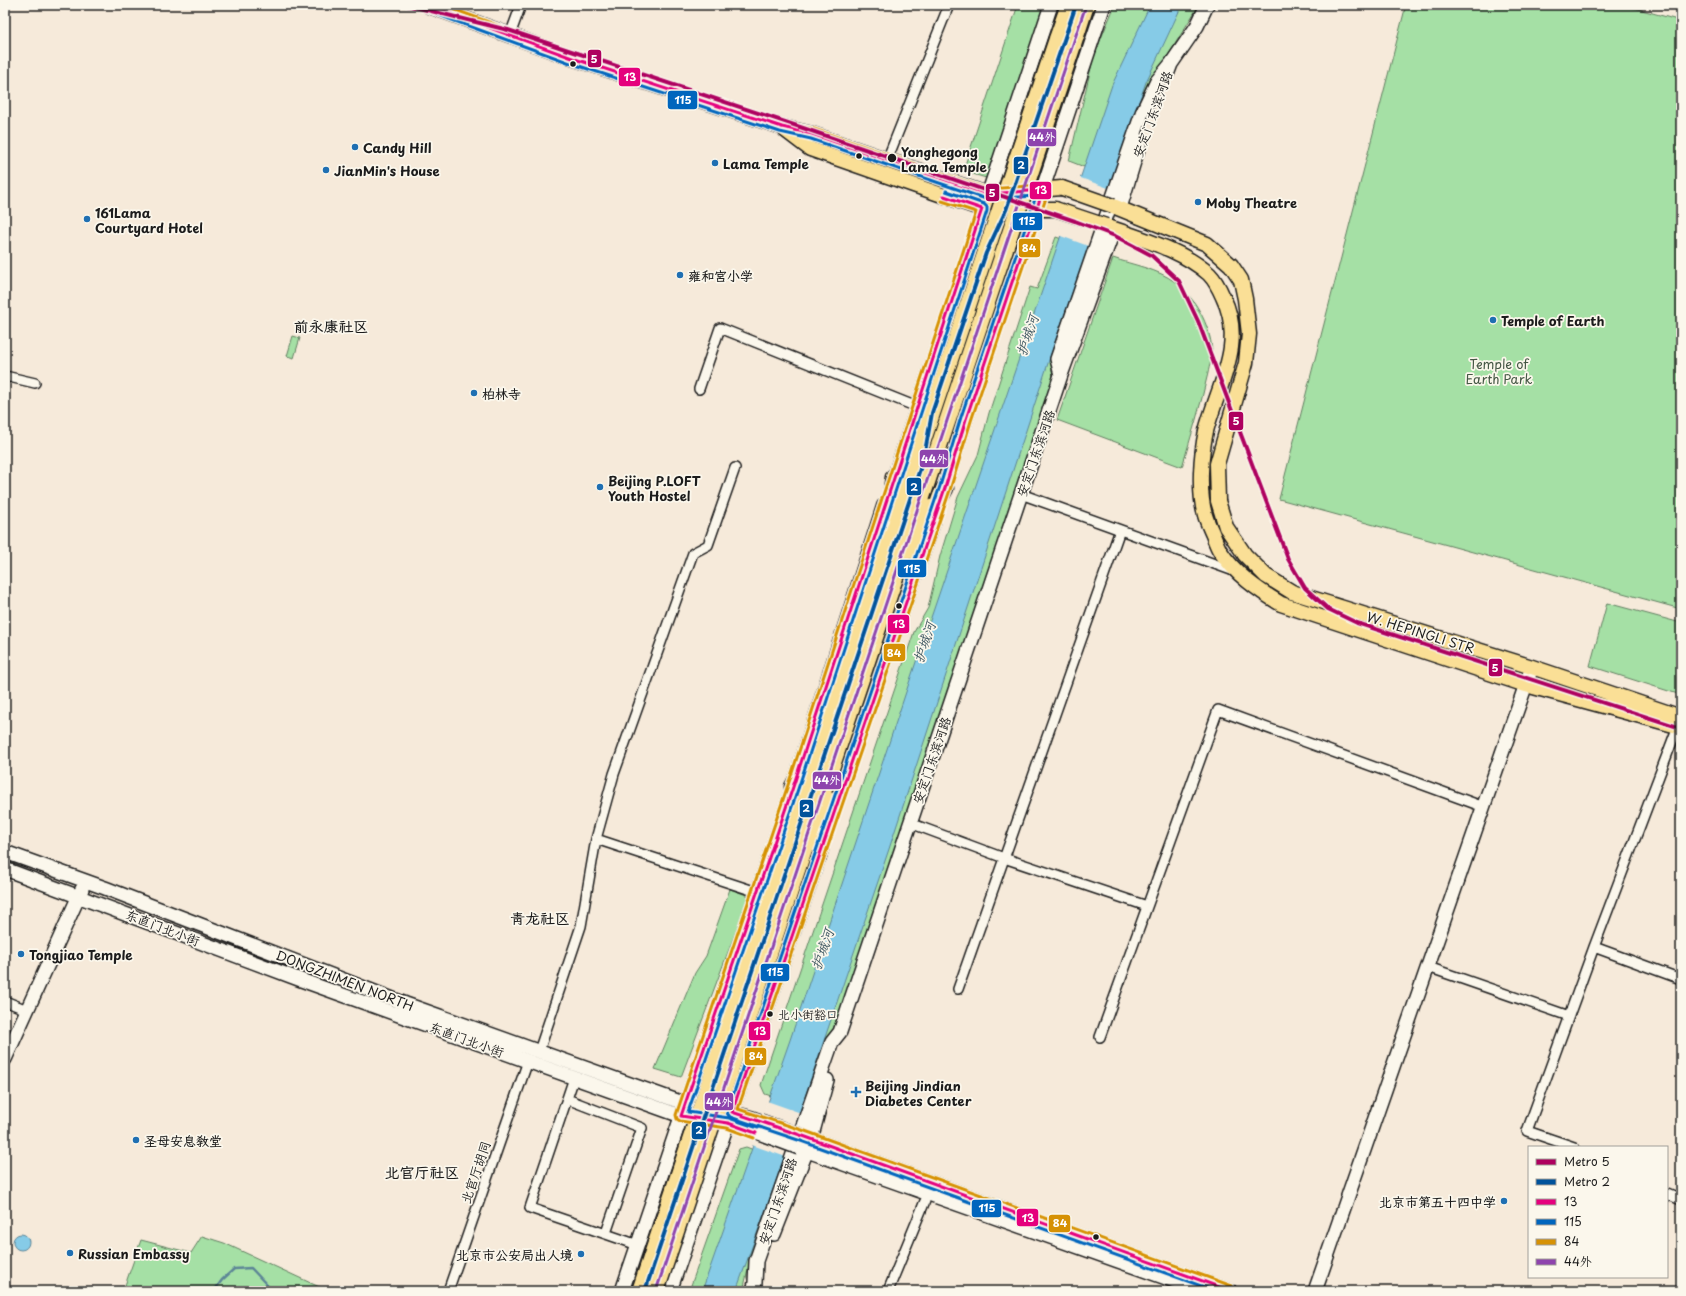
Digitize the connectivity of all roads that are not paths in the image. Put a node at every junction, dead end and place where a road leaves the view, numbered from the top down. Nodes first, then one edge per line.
1 (426, 5) edge
2 (522, 5) edge
3 (949, 5) edge
4 (1051, 5) edge
5 (1069, 5) edge
6 (1086, 5) edge
7 (1104, 5) edge
8 (1207, 5) edge
9 (510, 35) junction
10 (1036, 48) junction
11 (1171, 64) junction
12 (1084, 66) junction
13 (782, 127) junction
14 (887, 160) junction
15 (1043, 190) junction
16 (987, 194) junction
17 (1116, 207) junction
18 (982, 209) junction
19 (1036, 209) junction
20 (1110, 227) junction
21 (1061, 375) junction
22 (5, 376) edge
23 (35, 383) dead end
24 (698, 389) dead end
25 (917, 407) junction
26 (912, 423) junction
27 (960, 440) junction
28 (735, 468) dead end
29 (894, 477) junction
30 (945, 488) junction
31 (1021, 494) junction
32 (1120, 530) junction
33 (882, 564) junction
34 (1238, 573) junction
35 (891, 592) junction
36 (1532, 667) junction
37 (1526, 685) junction
38 (837, 698) junction
39 (1680, 723) edge
40 (840, 741) junction
41 (793, 787) junction
42 (1484, 807) junction
43 (910, 824) junction
44 (596, 839) junction
45 (5, 852) edge
46 (818, 857) junction
47 (1004, 858) junction
48 (5, 869) edge
49 (85, 881) junction
50 (757, 892) junction
51 (79, 896) junction
52 (1147, 906) junction
53 (742, 936) junction
54 (1594, 947) junction
55 (787, 950) junction
56 (1428, 967) junction
57 (1681, 979) edge
58 (958, 989) dead end
59 (5, 1001) edge
60 (26, 1010) junction
61 (404, 1010) junction
62 (1569, 1016) junction
63 (840, 1032) junction
64 (1100, 1037) dead end
65 (707, 1039) junction
66 (539, 1051) junction
67 (752, 1054) junction
68 (5, 1059) edge
69 (528, 1061) junction
70 (574, 1078) junction
71 (567, 1099) junction
72 (684, 1110) junction
73 (730, 1117) junction
74 (675, 1136) junction
75 (805, 1143) junction
76 (1571, 1146) edge
77 (719, 1150) junction
78 (1668, 1194) edge
79 (1681, 1200) edge
80 (924, 1201) dead end
81 (606, 1233) junction
82 (638, 1245) junction
83 (629, 1271) junction
84 (754, 1287) edge
85 (666, 1290) edge
86 (448, 1291) edge
87 (622, 1291) edge
88 (640, 1291) edge
89 (888, 1291) edge
90 (1203, 1291) edge
91 (1230, 1291) edge
92 (1315, 1291) edge

1 - 9 main road
2 - 9 street
3 - 14 street
4 - 10 street
5 - 33 highway, bridge
6 - 35 highway, bridge
7 - 12 street
8 - 11 street, 安定门东滨河路
9 - 13 main road
10 - 12 street
10 - 16 street
11 - 17 street, 安定门东滨河路
11 - 21 street
12 - 15 street
13 - 14 main road
13 - 18 main road, W. HEPINGLI STR
14 - 16 main road
15 - 16 main road
15 - 17 main road, W. HEPINGLI STR, bridge
15 - 19 street
16 - 18 street
17 - 36 main road, W. HEPINGLI STR
18 - 19 main road, W. HEPINGLI STR
18 - 25 street
19 - 20 main road, W. HEPINGLI STR, bridge
19 - 27 street
20 - 21 street, 安定门东滨河路
20 - 34 main road, W. HEPINGLI STR
21 - 31 street, 安定门东滨河路
22 - 23 street
24 - 25 street
25 - 26 street
26 - 27 street
26 - 29 street
27 - 30 street
28 - 44 street
29 - 33 highway
29 - 41 street
30 - 35 highway
30 - 46 street
31 - 32 street
31 - 43 street, 安定门东滨河路
32 - 34 street
32 - 47 street
33 - 38 highway
34 - 37 main road, W. HEPINGLI STR
35 - 40 highway
36 - 37 street
36 - 39 main road, W. HEPINGLI STR
37 - 39 main road, W. HEPINGLI STR
37 - 42 street
38 - 41 highway
38 - 88 highway, bridge
39 - 54 street
40 - 46 highway
40 - 85 highway, bridge
41 - 50 street
42 - 52 street
42 - 56 street
43 - 47 street
43 - 63 street, 安定门东滨河路
44 - 50 street
44 - 66 street
45 - 49 street, DONGZHIMEN NORTH
46 - 55 street
47 - 52 street
47 - 58 street
48 - 51 street, 东直门北小街
49 - 51 street
49 - 61 street, DONGZHIMEN NORTH
50 - 53 street
51 - 60 street
51 - 61 street, 东直门北小街
52 - 64 street
53 - 55 street
53 - 65 street
54 - 57 street
54 - 62 street
55 - 67 street
56 - 62 street
56 - 92 street
59 - 60 street
60 - 68 street
61 - 66 street, DONGZHIMEN NORTH
61 - 69 street, 东直门北小街
62 - 76 street
63 - 75 street
63 - 84 street, 安定门东滨河路
65 - 67 street
65 - 72 street
66 - 72 street, DONGZHIMEN NORTH
67 - 73 street
69 - 70 street, 东直门北小街
69 - 86 street, 北官厅胡同
70 - 71 street
70 - 72 street, 东直门北小街
71 - 81 street
71 - 81 street
72 - 73 street
72 - 74 street
73 - 75 street, bridge
73 - 77 street
74 - 77 street
74 - 82 street
75 - 84 street
75 - 90 street
75 - 91 street
77 - 85 street
78 - 79 street
80 - 89 street
81 - 82 street
82 - 83 street
83 - 85 street
83 - 87 street

